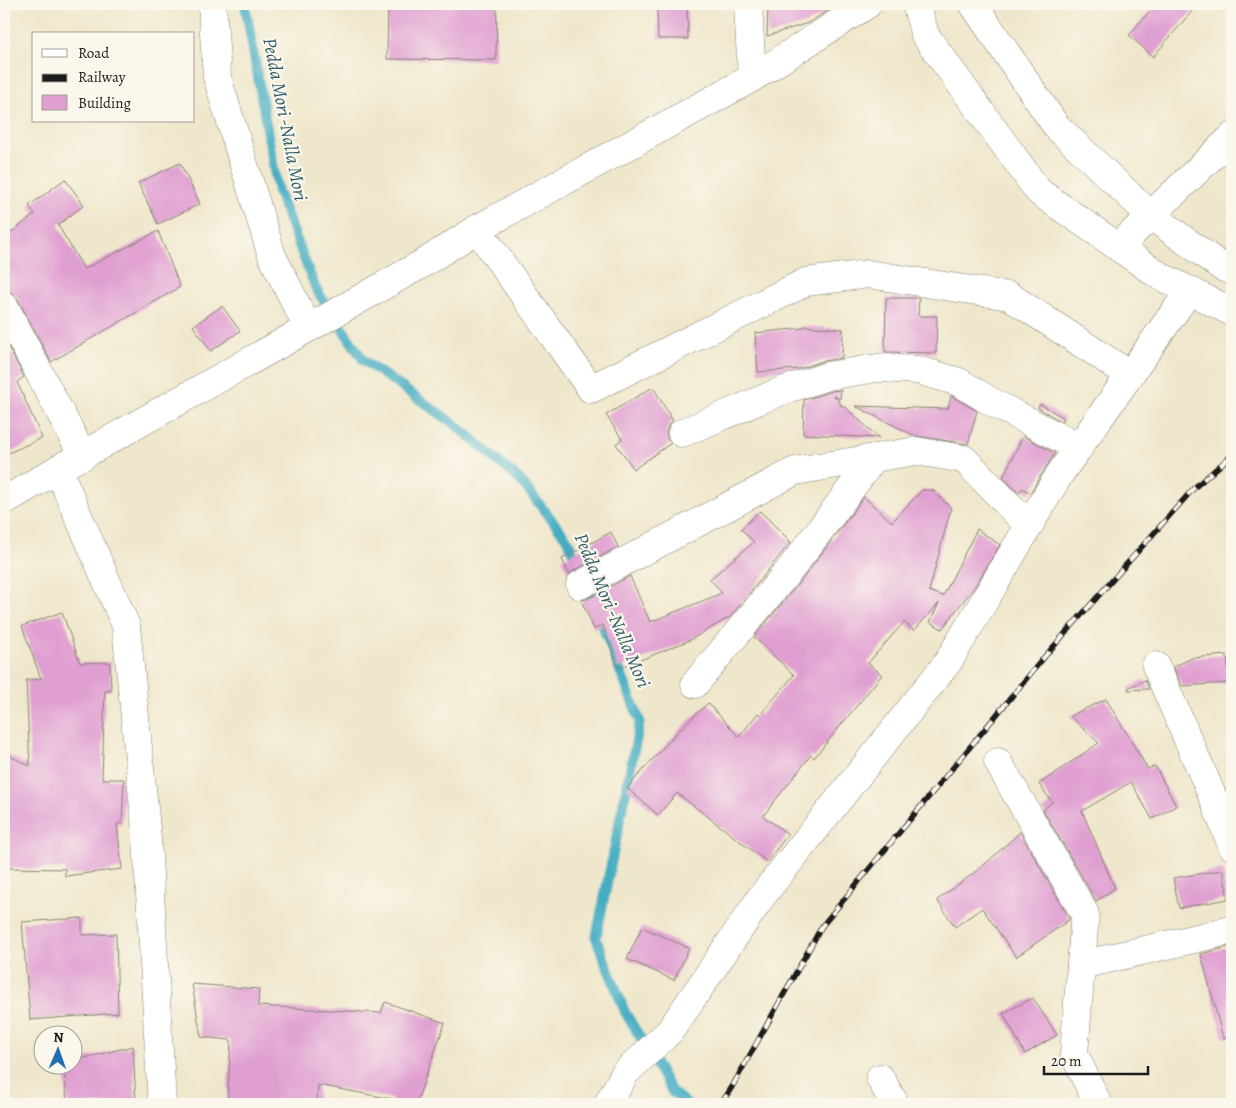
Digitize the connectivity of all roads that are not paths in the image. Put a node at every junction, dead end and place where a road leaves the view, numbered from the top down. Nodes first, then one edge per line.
1 (212, 4) edge
2 (748, 4) edge
3 (868, 4) edge
4 (916, 4) edge
5 (973, 4) edge
6 (752, 78) junction
7 (1232, 137) edge
8 (1150, 215) junction
9 (477, 229) junction
10 (1118, 246) junction
11 (1232, 271) edge
12 (1190, 290) junction
13 (4, 306) edge
14 (1232, 312) edge
15 (308, 328) junction
16 (1130, 375) junction
17 (682, 433) dead end
18 (1079, 448) junction
19 (83, 456) junction
20 (874, 458) junction
21 (58, 469) junction
22 (4, 501) edge
23 (1029, 526) junction
24 (580, 585) dead end
25 (1156, 666) dead end
26 (695, 684) dead end
27 (998, 762) dead end
28 (1222, 789) edge
29 (1232, 846) edge
30 (1232, 930) edge
31 (1081, 965) junction
32 (880, 1078) dead end
33 (162, 1104) edge
34 (608, 1104) edge
35 (895, 1104) edge
36 (1098, 1104) edge

1 - 15 street
2 - 6 street
3 - 6 street
4 - 10 street
5 - 8 street
6 - 9 street
7 - 8 street
8 - 10 street
8 - 11 street
9 - 15 street
9 - 16 street
10 - 12 street
12 - 14 street
12 - 16 street
13 - 19 street
15 - 19 street
16 - 18 street
17 - 18 street
18 - 23 street
19 - 21 street
20 - 23 street
20 - 24 street
20 - 26 street
21 - 22 street
21 - 33 street
23 - 34 street
25 - 28 street
27 - 31 street
28 - 29 street
30 - 31 street
31 - 36 street
32 - 35 street

